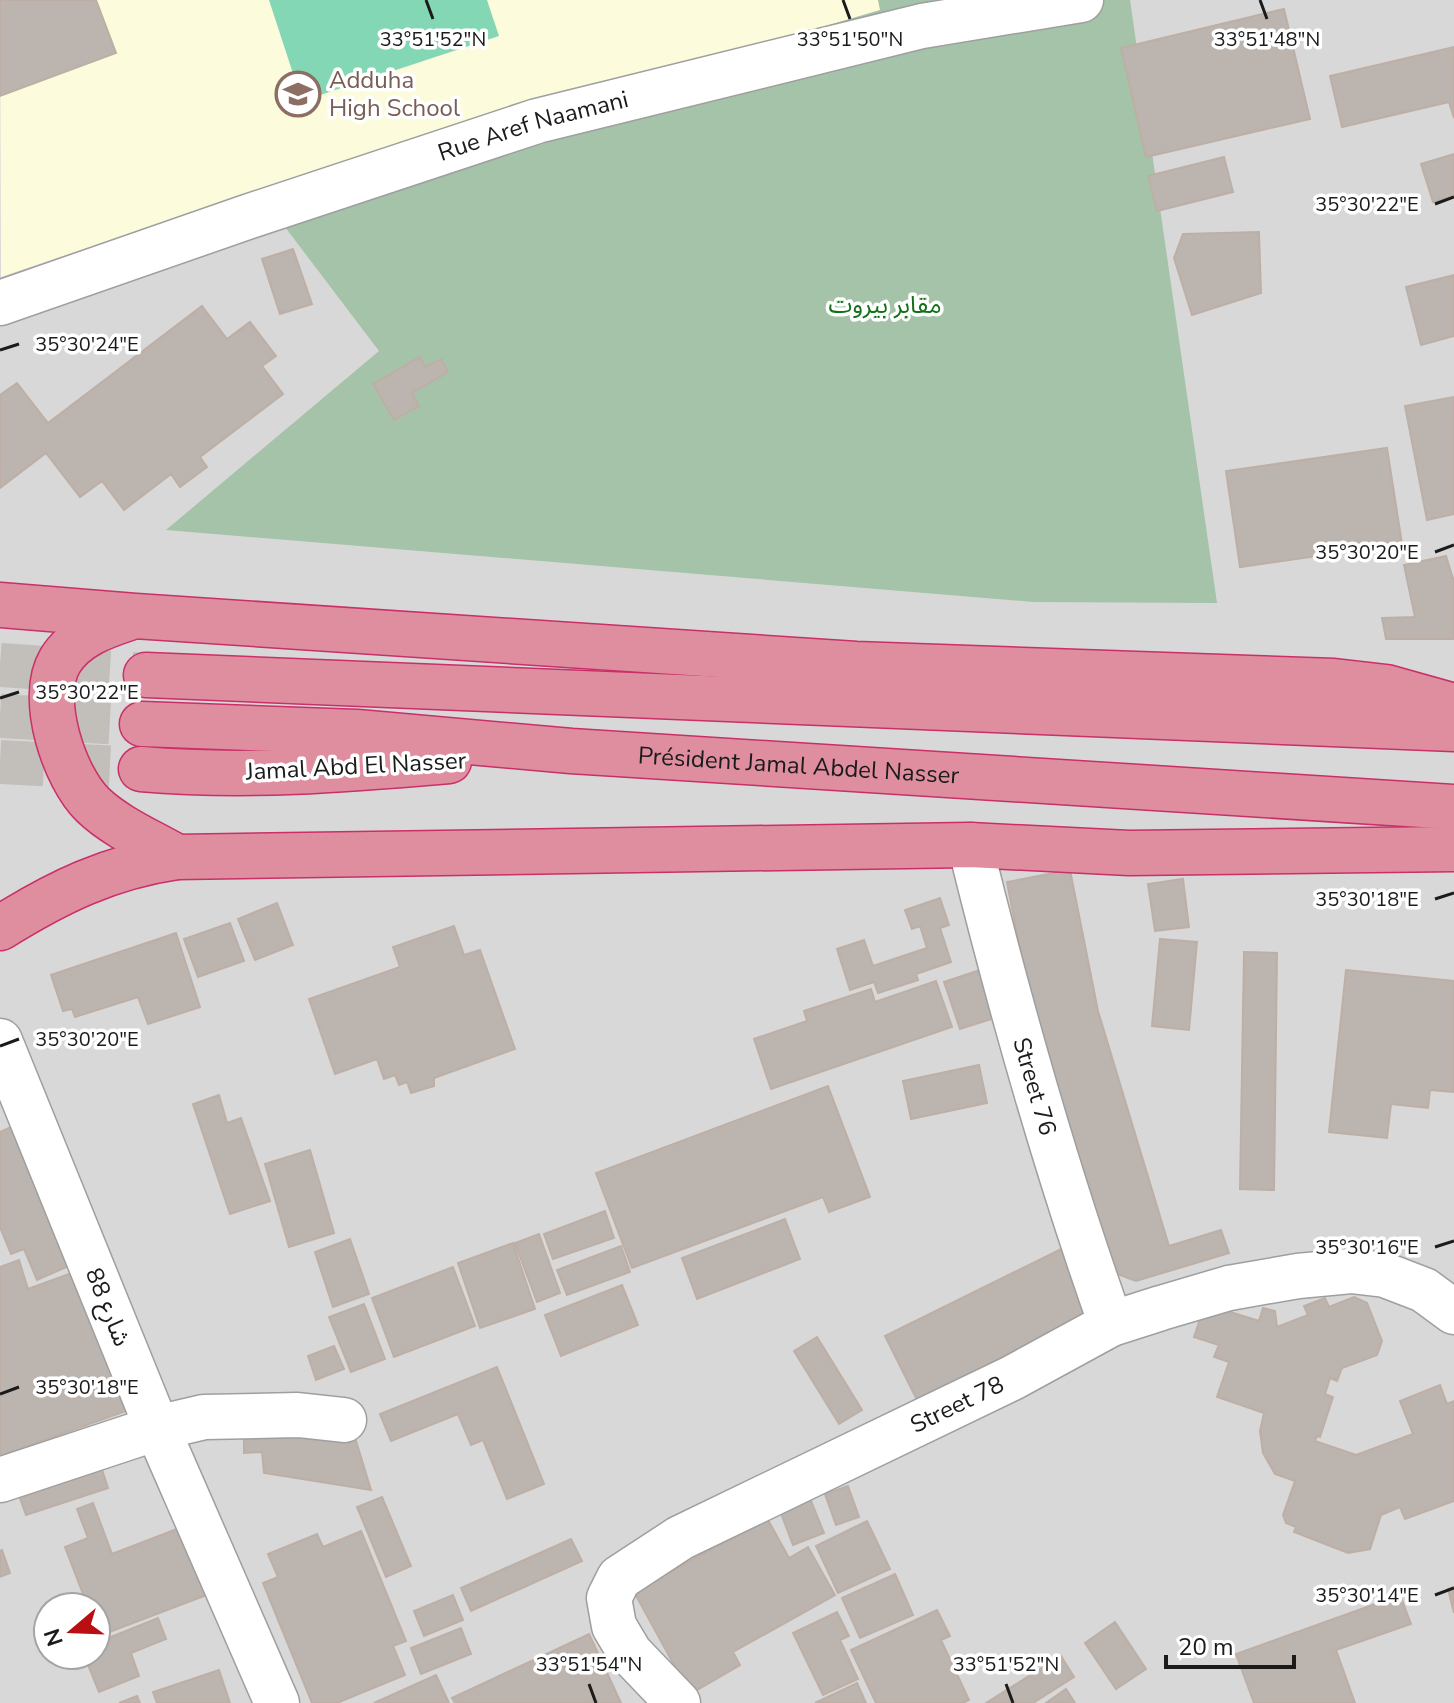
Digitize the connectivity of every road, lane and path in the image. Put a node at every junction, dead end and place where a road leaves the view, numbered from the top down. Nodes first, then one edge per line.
1 (1081, 0) edge
2 (0, 303) edge
3 (0, 605) edge
4 (135, 616) junction
5 (146, 675) tunnel mouth
6 (1454, 706) edge
7 (142, 724) tunnel mouth
8 (1454, 729) edge
9 (571, 751) junction
10 (141, 769) tunnel mouth
11 (1454, 807) edge
12 (970, 845) junction
13 (1454, 849) edge
14 (177, 857) junction
15 (0, 928) edge
16 (0, 1041) edge
17 (1454, 1312) edge
18 (1111, 1324) junction
19 (344, 1420) dead end
20 (157, 1428) junction
21 (0, 1480) edge
22 (277, 1703) edge
23 (678, 1703) edge

1 - 2 street, Rue Aref Naamani
3 - 4 highway
4 - 6 highway
4 - 14 highway
5 - 8 highway
7 - 9 highway, Président Jamal Abdel Nasser
9 - 10 highway, Jamal Abd El Nasser
9 - 11 highway, Président Jamal Abdel Nasser
12 - 13 highway
12 - 14 highway
12 - 18 street, Street 76
14 - 15 highway
16 - 20 street, شارع 88
17 - 18 street, Street 78
18 - 23 street, Street 78
19 - 20 street
20 - 21 street
20 - 22 street, شارع 88

